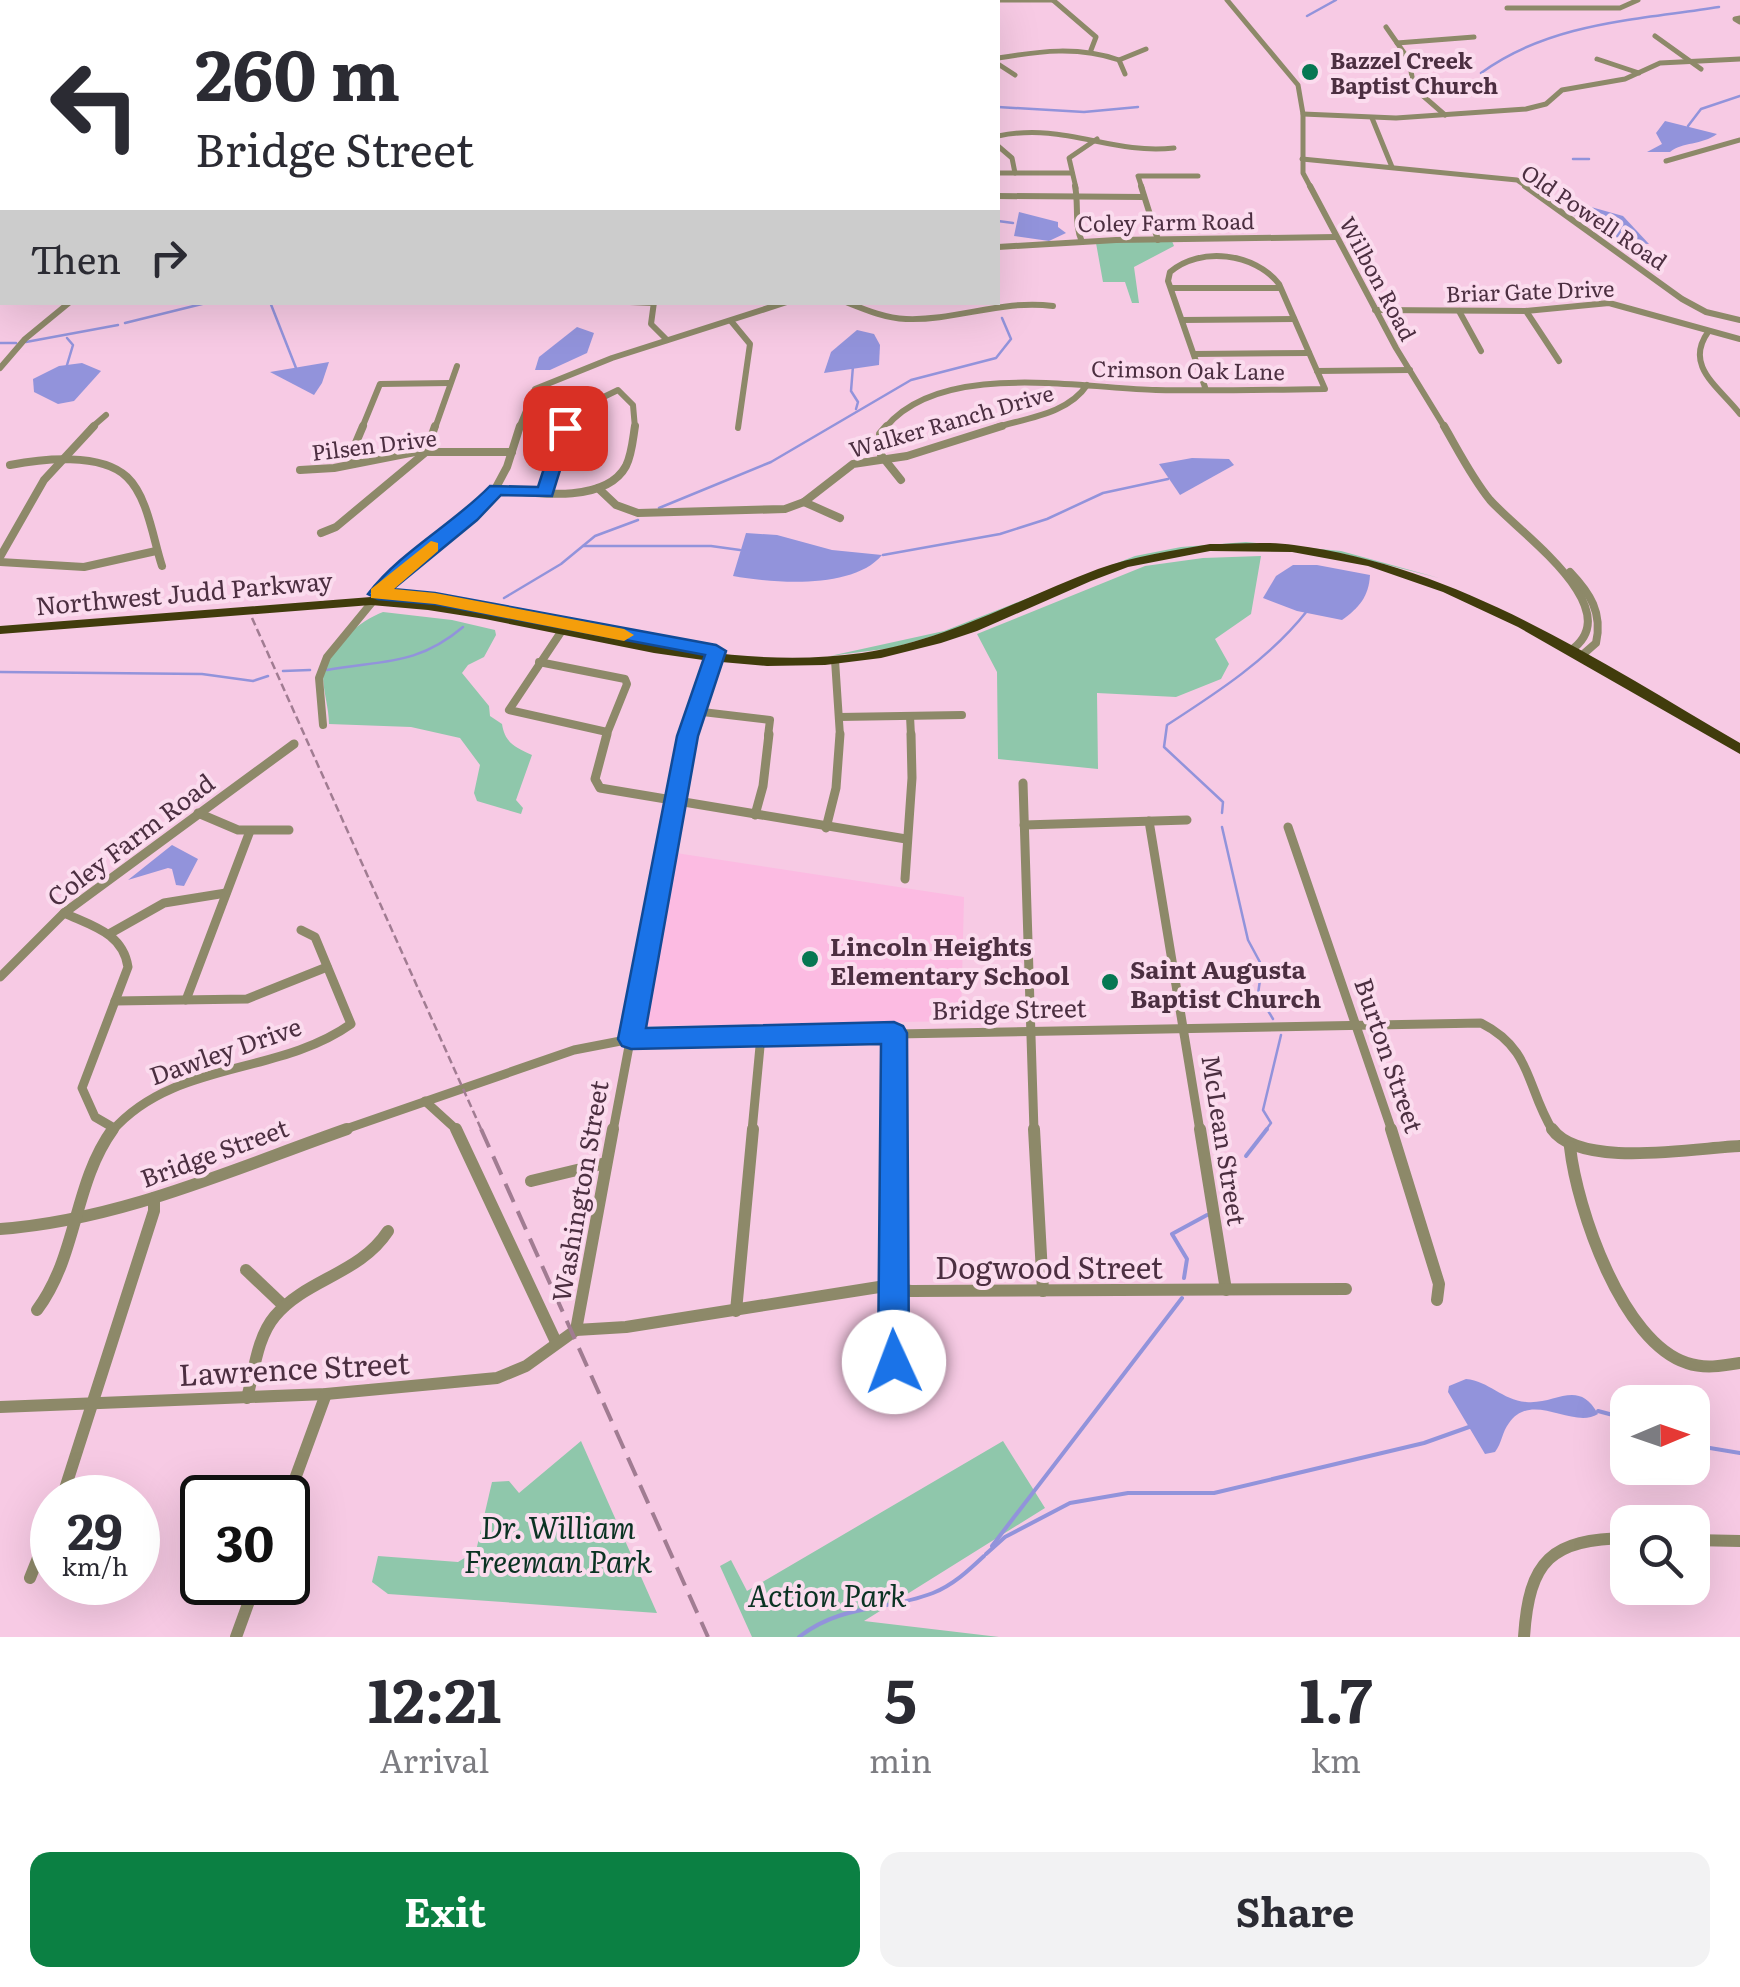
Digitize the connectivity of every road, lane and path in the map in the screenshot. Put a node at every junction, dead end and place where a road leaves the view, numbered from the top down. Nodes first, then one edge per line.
1 (994, 0) edge
2 (1053, 0) edge
3 (1227, 0) edge
4 (1550, 0) edge
5 (1638, 0) edge
6 (1507, 8) dead end
7 (1559, 8) junction
8 (1386, 27) dead end
9 (1655, 36) dead end
10 (1474, 37) dead end
11 (1397, 43) junction
12 (1146, 49) dead end
13 (1091, 50) junction
14 (1598, 59) dead end
15 (1120, 60) junction
16 (1690, 60) junction
17 (1740, 60) edge
18 (1000, 61) edge
19 (1000, 63) edge
20 (1700, 69) dead end
21 (1639, 73) junction
22 (1125, 74) dead end
23 (1015, 76) dead end
24 (1303, 114) junction
25 (1445, 115) junction
26 (1372, 118) junction
27 (1000, 136) edge
28 (1097, 138) junction
29 (1740, 140) edge
30 (1000, 148) edge
31 (1174, 148) dead end
32 (1302, 159) junction
33 (1666, 161) dead end
34 (1392, 167) junction
35 (1000, 173) edge
36 (1014, 173) junction
37 (1072, 174) junction
38 (1198, 176) dead end
39 (1000, 196) edge
40 (1078, 197) junction
41 (1143, 197) junction
42 (1336, 237) junction
43 (1158, 240) junction
44 (1082, 242) junction
45 (1000, 248) edge
46 (1172, 288) junction
47 (1280, 288) junction
48 (1000, 304) edge
49 (66, 305) edge
50 (654, 305) edge
51 (779, 305) edge
52 (854, 305) edge
53 (990, 305) edge
54 (1053, 306) dead end
55 (1375, 310) junction
56 (1459, 310) junction
57 (1526, 310) junction
58 (1294, 319) junction
59 (1182, 320) junction
60 (1740, 320) edge
61 (731, 321) junction
62 (1708, 332) junction
63 (1740, 339) edge
64 (667, 340) junction
65 (1481, 351) dead end
66 (1309, 353) junction
67 (1194, 354) junction
68 (1559, 361) dead end
69 (456, 366) dead end
70 (0, 368) edge
71 (1317, 370) junction
72 (1410, 370) junction
73 (450, 383) junction
74 (1087, 385) junction
75 (618, 390) joint
76 (1206, 390) junction
77 (1737, 406) edge
78 (1740, 414) edge
79 (106, 415) dead end
80 (738, 428) dead end
81 (426, 452) junction
82 (512, 452) junction
83 (881, 459) junction
84 (57, 462) junction
85 (353, 464) junction
86 (10, 466) dead end
87 (300, 470) dead end
88 (901, 480) dead end
89 (598, 488) junction
90 (496, 490) junction
91 (546, 492) junction
92 (804, 502) junction
93 (840, 518) dead end
94 (321, 534) dead end
95 (156, 551) junction
96 (0, 560) edge
97 (162, 566) dead end
98 (374, 597) junction
99 (0, 626) edge
100 (561, 632) junction
101 (1578, 652) junction
102 (715, 655) junction
103 (835, 660) junction
104 (540, 662) junction
105 (694, 711) junction
106 (962, 715) dead end
107 (839, 716) junction
108 (910, 716) junction
109 (324, 725) dead end
110 (607, 732) junction
111 (1740, 739) edge
112 (294, 744) dead end
113 (1740, 748) edge
114 (1024, 783) dead end
115 (675, 802) junction
116 (198, 812) junction
117 (754, 816) junction
118 (1149, 820) junction
119 (1186, 820) dead end
120 (1024, 825) junction
121 (1288, 827) dead end
122 (826, 828) junction
123 (289, 830) dead end
124 (250, 831) junction
125 (906, 839) junction
126 (905, 879) dead end
127 (226, 893) junction
128 (64, 914) junction
129 (301, 930) dead end
130 (110, 934) junction
131 (327, 967) junction
132 (0, 977) edge
133 (186, 1000) junction
134 (115, 1001) junction
135 (1356, 1025) junction
136 (1183, 1028) junction
137 (1028, 1030) junction
138 (894, 1033) junction
139 (761, 1036) junction
140 (631, 1039) junction
141 (431, 1099) junction
142 (114, 1128) junction
143 (1570, 1147) junction
144 (1739, 1148) edge
145 (606, 1163) junction
146 (531, 1180) dead end
147 (154, 1198) junction
148 (72, 1221) junction
149 (0, 1229) edge
150 (388, 1231) dead end
151 (246, 1270) dead end
152 (1346, 1289) dead end
153 (891, 1290) junction
154 (1226, 1290) junction
155 (1043, 1291) junction
156 (1437, 1300) dead end
157 (284, 1306) junction
158 (36, 1310) dead end
159 (736, 1312) junction
160 (576, 1330) junction
161 (556, 1342) junction
162 (894, 1362) dead end
163 (1740, 1362) edge
164 (326, 1394) junction
165 (247, 1398) junction
166 (95, 1401) junction
167 (0, 1408) edge
168 (70, 1475) edge
169 (296, 1475) edge
170 (1610, 1539) edge
171 (1710, 1540) edge
172 (1740, 1541) edge
173 (248, 1605) edge
174 (236, 1637) edge
175 (1524, 1637) edge

1 - 2 street
2 - 13 street
3 - 24 street, Wilbon Road
4 - 7 street
5 - 7 street
6 - 7 street
8 - 11 street
9 - 16 street
10 - 11 street
11 - 25 street
12 - 15 street
13 - 15 street
13 - 18 street
14 - 21 street
15 - 22 street
16 - 17 street
16 - 20 street
16 - 21 street
19 - 23 street
21 - 25 street
24 - 26 street
24 - 32 street, Wilbon Road
25 - 26 street
26 - 34 street
27 - 28 street
28 - 31 street
28 - 37 street
29 - 33 street
30 - 36 street
32 - 34 street, Old Powell Road
32 - 42 street, Wilbon Road
34 - 60 street, Old Powell Road
35 - 36 street
36 - 37 street
37 - 40 street
38 - 41 street
39 - 40 street
40 - 41 street
40 - 44 street
41 - 43 street
42 - 43 street, Coley Farm Road
42 - 55 street, Wilbon Road
43 - 44 street, Coley Farm Road
44 - 45 street, Coley Farm Road
46 - 47 street
46 - 47 street
46 - 59 street
47 - 58 street
48 - 54 street
49 - 70 street
50 - 64 street
51 - 61 street
52 - 53 street
55 - 56 street, Briar Gate Drive
55 - 72 street, Wilbon Road
56 - 57 street, Briar Gate Drive
56 - 65 street
57 - 62 street, Briar Gate Drive
57 - 68 street
58 - 59 street
58 - 66 street
59 - 67 street
61 - 64 street
61 - 80 street
62 - 63 street, Briar Gate Drive
62 - 77 street
64 - 82 street
66 - 67 street
66 - 71 street
67 - 76 street
69 - 73 street
71 - 72 street
71 - 76 street, Crimson Oak Lane
72 - 101 street, Wilbon Road
73 - 81 street
73 - 85 street
74 - 76 street, Crimson Oak Lane
74 - 83 street, Walker Ranch Drive
74 - 83 street, Crimson Oak Lane
75 - 89 street
75 - 91 street
77 - 78 street
79 - 84 street
81 - 82 street, Pilsen Drive
81 - 85 street, Pilsen Drive
81 - 94 street
82 - 90 street
83 - 88 street
83 - 92 street, Walker Ranch Drive
84 - 86 street
84 - 95 street
84 - 96 street
85 - 87 street, Pilsen Drive
89 - 91 street
89 - 92 street, Walker Ranch Drive
90 - 91 street
90 - 98 street
92 - 93 street
95 - 96 street
95 - 97 street
98 - 99 highway, Northwest Judd Parkway
98 - 100 highway, Northwest Judd Parkway
98 - 102 highway, Northwest Judd Parkway
98 - 109 street
100 - 102 highway, Northwest Judd Parkway
100 - 104 street
101 - 102 highway, Northwest Judd Parkway
101 - 103 highway, Northwest Judd Parkway
101 - 111 highway, Northwest Judd Parkway
101 - 113 highway, Northwest Judd Parkway
102 - 103 highway, Northwest Judd Parkway
102 - 105 street, Washington Street
103 - 107 street
104 - 110 street
104 - 110 street
105 - 115 street, Washington Street
105 - 117 street
106 - 108 street
107 - 108 street
107 - 122 street
108 - 125 street
110 - 115 street
112 - 116 street, Coley Farm Road
114 - 120 street
115 - 117 street
115 - 140 street, Washington Street
116 - 124 street
116 - 128 street, Coley Farm Road
117 - 122 street
118 - 119 street
118 - 120 street
118 - 136 street, McLean Street
120 - 137 street
121 - 135 street, Burton Street
122 - 125 street
123 - 124 street
124 - 127 street
125 - 126 street
127 - 130 street
127 - 133 street
128 - 130 street
128 - 132 street, Coley Farm Road
129 - 131 street, Dawley Drive
130 - 134 street
131 - 133 street
131 - 142 street, Dawley Drive
133 - 134 street
134 - 142 street
135 - 136 street, Bridge Street
135 - 143 street, Bridge Street
135 - 156 street, Burton Street
136 - 137 street, Bridge Street
136 - 154 street, McLean Street
137 - 138 street, Bridge Street
137 - 155 street
138 - 139 street, Bridge Street
138 - 153 street
139 - 140 street, Bridge Street
139 - 159 street
140 - 141 street, Bridge Street
140 - 145 street, Washington Street
141 - 147 street, Bridge Street
141 - 161 street
142 - 148 street, Dawley Drive
143 - 144 street
143 - 163 street
145 - 146 street
145 - 160 street, Washington Street
147 - 148 street, Bridge Street
147 - 166 street
148 - 149 street, Bridge Street
148 - 158 street
150 - 157 street
151 - 157 street
152 - 154 street, Dogwood Street
153 - 155 street, Dogwood Street
153 - 159 street, Dogwood Street
153 - 162 street
154 - 155 street, Dogwood Street
157 - 165 street
159 - 160 street, Dogwood Street
160 - 161 street, Lawrence Street
161 - 164 street, Lawrence Street
164 - 165 street, Lawrence Street
164 - 169 street
165 - 166 street, Lawrence Street
166 - 167 street, Lawrence Street
166 - 168 street
170 - 175 street
171 - 172 street
173 - 174 street

